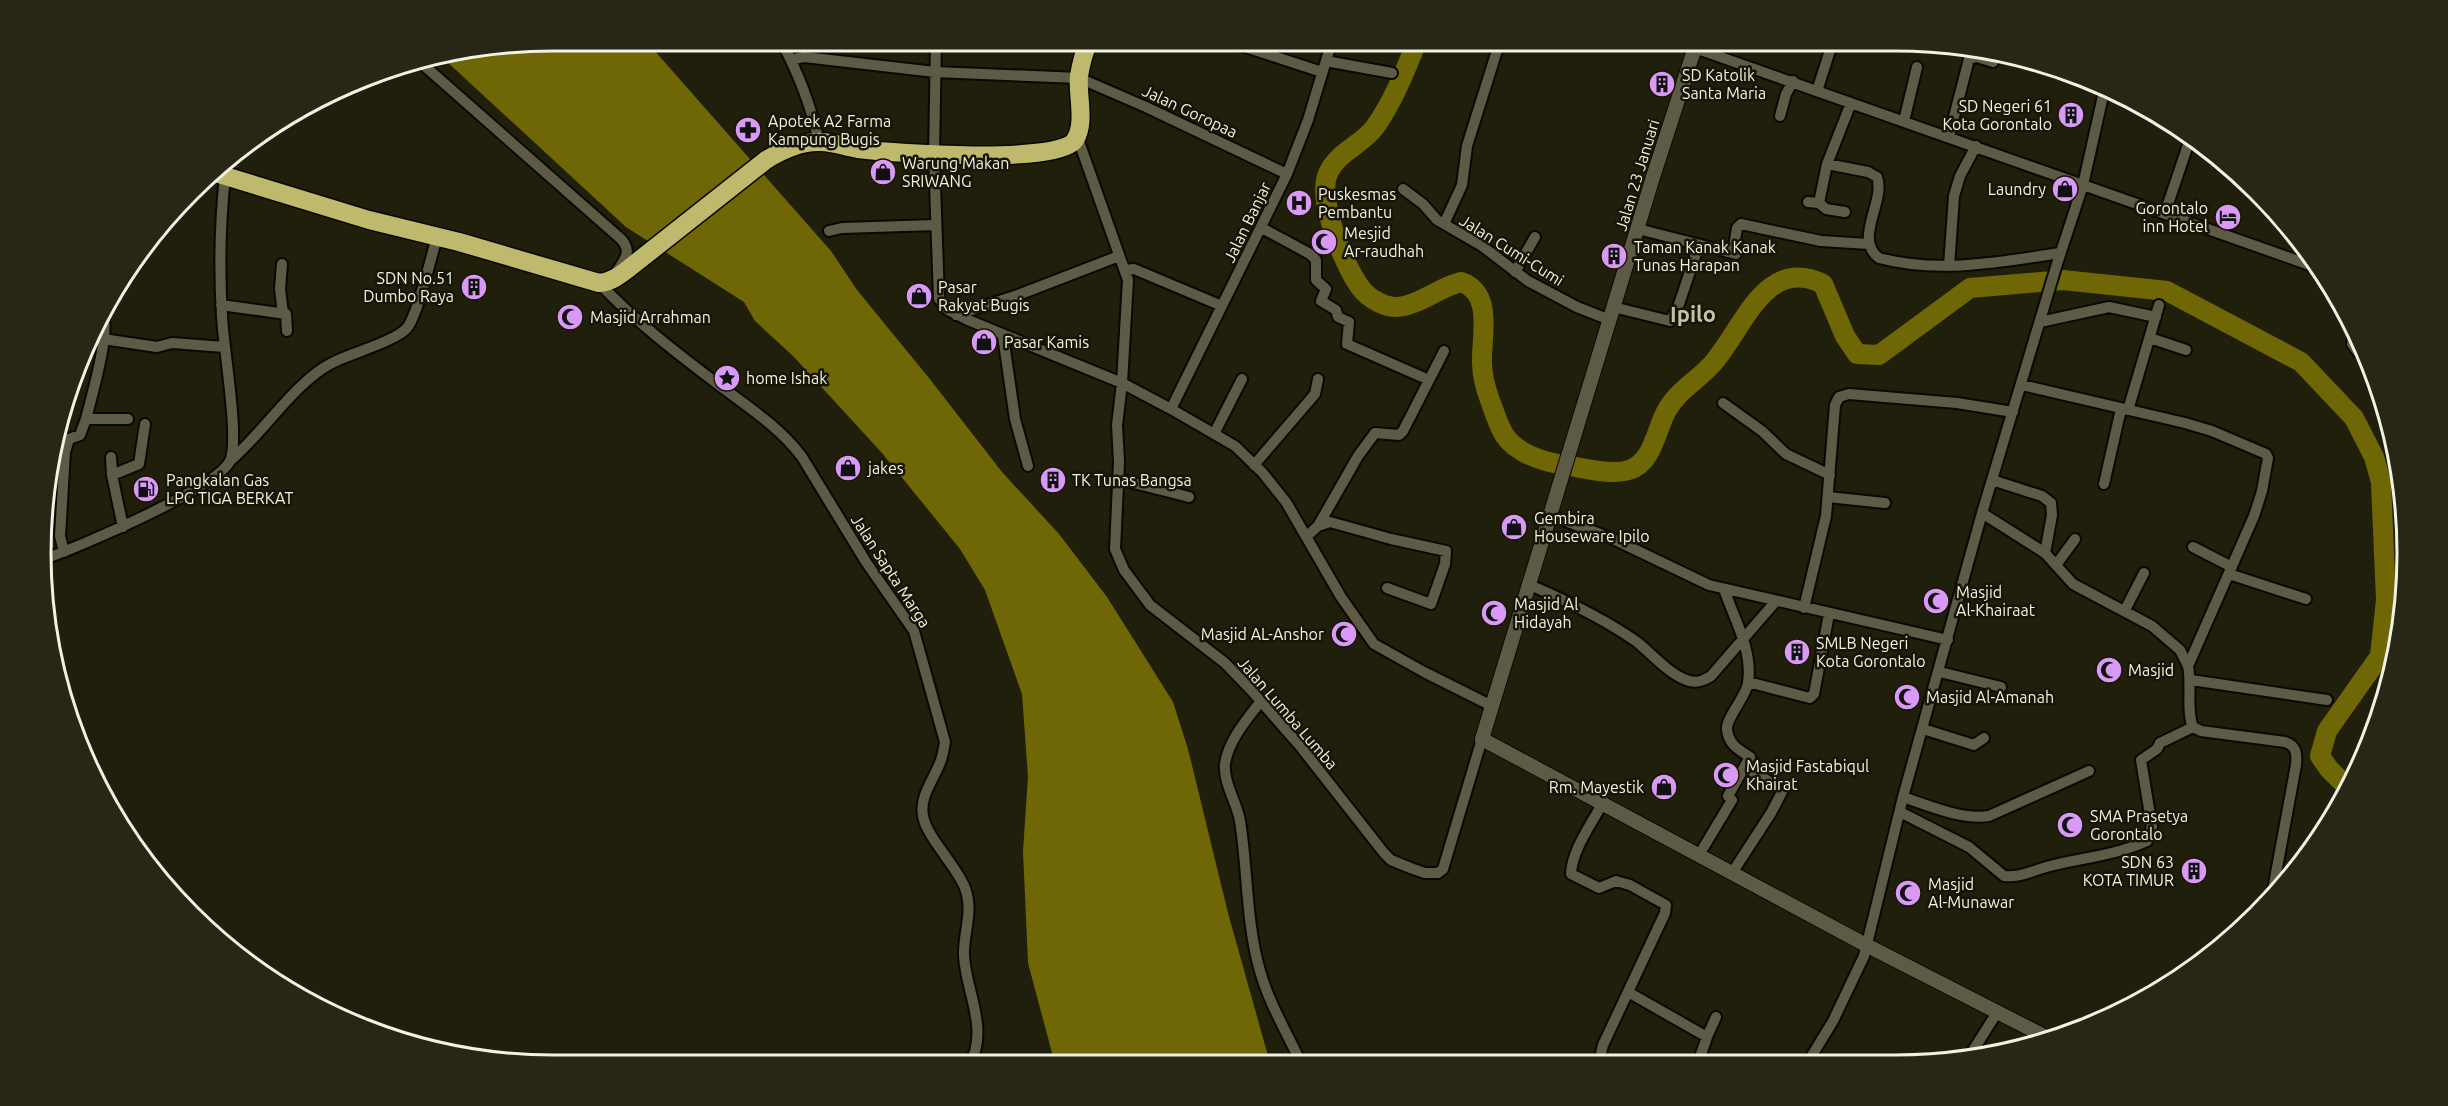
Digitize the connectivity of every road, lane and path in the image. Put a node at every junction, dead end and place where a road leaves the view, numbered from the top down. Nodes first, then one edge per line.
1 (786, 51) edge
2 (936, 51) edge
3 (1086, 51) edge
4 (1267, 51) edge
5 (1329, 51) edge
6 (1497, 51) edge
7 (1694, 51) edge
8 (1714, 51) edge
9 (1830, 51) edge
10 (1975, 58) edge
11 (1982, 59) edge
12 (792, 63) junction
13 (1993, 63) dead end
14 (1324, 67) junction
15 (1917, 67) dead end
16 (425, 68) edge
17 (935, 72) junction
18 (1392, 73) dead end
19 (1079, 78) junction
20 (1793, 81) junction
21 (1817, 91) junction
22 (2103, 97) edge
23 (1851, 103) junction
24 (1780, 116) dead end
25 (1904, 121) junction
26 (1077, 136) junction
27 (1949, 136) junction
28 (819, 142) junction
29 (1976, 146) junction
30 (2188, 146) edge
31 (934, 155) junction
32 (1827, 164) junction
33 (1287, 174) junction
34 (223, 175) edge
35 (218, 180) edge
36 (2083, 185) junction
37 (1403, 189) dead end
38 (1808, 202) dead end
39 (1819, 203) junction
40 (1845, 212) dead end
41 (2165, 213) junction
42 (1444, 224) junction
43 (935, 225) junction
44 (1262, 228) junction
45 (1638, 229) junction
46 (828, 231) dead end
47 (437, 237) junction
48 (1535, 237) dead end
49 (1869, 244) junction
50 (1699, 245) junction
51 (2060, 253) junction
52 (1119, 256) junction
53 (2304, 263) edge
54 (282, 264) dead end
55 (1949, 266) junction
56 (1125, 270) junction
57 (1515, 272) junction
58 (605, 282) junction
59 (221, 305) junction
60 (2159, 305) dead end
61 (1222, 306) junction
62 (284, 314) junction
63 (1612, 314) junction
64 (956, 315) junction
65 (2156, 317) junction
66 (2040, 322) junction
67 (105, 326) edge
68 (287, 331) dead end
69 (1004, 336) junction
70 (2150, 338) junction
71 (103, 339) junction
72 (224, 347) junction
73 (2186, 350) dead end
74 (1444, 351) dead end
75 (1242, 379) dead end
76 (1318, 379) dead end
77 (1430, 380) junction
78 (1122, 383) junction
79 (2022, 385) junction
80 (1723, 403) dead end
81 (1171, 409) junction
82 (2125, 409) junction
83 (2013, 412) junction
84 (86, 419) junction
85 (128, 419) dead end
86 (145, 423) dead end
87 (1214, 434) junction
88 (111, 457) dead end
89 (230, 461) junction
90 (1254, 465) junction
91 (1029, 466) dead end
92 (112, 475) junction
93 (1830, 475) junction
94 (1118, 479) junction
95 (1992, 480) junction
96 (2104, 484) dead end
97 (1189, 497) dead end
98 (1828, 497) junction
99 (1885, 503) dead end
100 (1982, 513) junction
101 (1552, 516) junction
102 (1318, 526) junction
103 (123, 527) junction
104 (1307, 536) junction
105 (2075, 539) dead end
106 (2193, 547) dead end
107 (64, 552) junction
108 (2045, 553) junction
109 (51, 557) edge
110 (2056, 565) junction
111 (2231, 570) junction
112 (2144, 573) dead end
113 (1530, 585) junction
114 (1387, 588) dead end
115 (1724, 589) junction
116 (2306, 599) dead end
117 (1776, 602) junction
118 (1804, 608) junction
119 (2125, 610) junction
120 (1829, 614) junction
121 (1743, 639) junction
122 (1948, 640) junction
123 (2188, 666) junction
124 (1940, 672) junction
125 (2191, 680) junction
126 (1748, 682) junction
127 (2001, 687) dead end
128 (2327, 700) dead end
129 (1261, 701) junction
130 (1492, 706) junction
131 (2193, 727) junction
132 (1923, 729) junction
133 (1984, 738) dead end
134 (1482, 739) junction
135 (1745, 767) junction
136 (2089, 771) dead end
137 (1904, 797) junction
138 (1602, 804) junction
139 (1900, 812) junction
140 (1699, 855) junction
141 (1732, 873) junction
142 (2273, 882) edge
143 (1866, 945) junction
144 (1628, 992) junction
145 (1998, 1011) junction
146 (1716, 1017) dead end
147 (2036, 1034) edge
148 (1707, 1037) junction
149 (1974, 1049) edge
150 (972, 1055) edge
151 (1297, 1055) edge
152 (1601, 1055) edge
153 (1701, 1055) edge
154 (1812, 1055) edge

1 - 12 street
2 - 17 street
3 - 19 highway
4 - 14 street
5 - 14 street, Jalan Banjar
6 - 42 street, Jalan Cumi-Cumi
7 - 45 street, Jalan 23 Januari
8 - 20 street
9 - 21 street
10 - 27 street
11 - 13 street
12 - 17 street
12 - 28 street
14 - 18 street
14 - 33 street, Jalan Banjar
15 - 25 street
16 - 58 street
17 - 19 street
17 - 31 street
19 - 26 highway
19 - 33 street, Jalan Goropaa
20 - 21 street
20 - 24 street
21 - 23 street
22 - 36 street
23 - 25 street
23 - 32 street
25 - 27 street
26 - 31 highway
26 - 52 street, Jalan Lumba Lumba
27 - 29 street
28 - 31 highway
28 - 58 highway
29 - 36 street
29 - 55 street
30 - 41 street
31 - 43 street
32 - 39 street
32 - 49 street
33 - 44 street, Jalan Banjar
34 - 47 highway
35 - 59 street
36 - 41 street
36 - 51 street
37 - 42 street
38 - 39 street
39 - 40 street
41 - 53 street
42 - 57 street, Jalan Cumi-Cumi
43 - 46 street
43 - 64 street
44 - 61 street, Jalan Banjar
44 - 77 street
45 - 50 street
45 - 63 street, Jalan 23 Januari
47 - 58 highway
47 - 89 street
48 - 57 street
49 - 50 street
49 - 55 street
50 - 63 street, Jalan Cumi-Cumi
51 - 55 street
51 - 66 street
52 - 56 street, Jalan Lumba Lumba
52 - 64 street
54 - 62 street
56 - 61 street
56 - 78 street, Jalan Lumba Lumba
57 - 63 street, Jalan Cumi-Cumi
58 - 150 street, Jalan Sapta Marga
59 - 62 street
59 - 72 street
60 - 65 street
61 - 81 street, Jalan Banjar
62 - 68 street
63 - 101 street, Jalan 23 Januari
64 - 69 street
65 - 66 street
65 - 70 street
66 - 79 street
67 - 71 street
69 - 78 street
69 - 91 street
70 - 73 street
70 - 82 street
71 - 72 street
71 - 84 street
72 - 89 street
74 - 77 street
75 - 87 street
76 - 90 street
77 - 102 street
78 - 81 street
78 - 94 street, Jalan Lumba Lumba
79 - 82 street
79 - 83 street
80 - 93 street
81 - 87 street
82 - 96 street
82 - 111 street
83 - 93 street
83 - 95 street
84 - 85 street
84 - 107 street
86 - 92 street
87 - 90 street
88 - 92 street
89 - 103 street
90 - 104 street
92 - 103 street
93 - 98 street
94 - 97 street
94 - 129 street, Jalan Lumba Lumba
95 - 100 street
95 - 108 street
98 - 99 street
98 - 118 street
100 - 108 street
100 - 122 street
101 - 113 street, Jalan 23 Januari
101 - 115 street
102 - 104 street
102 - 114 street
103 - 107 street
104 - 130 street
105 - 110 street
106 - 111 street
107 - 109 street
108 - 110 street
110 - 119 street
111 - 116 street
111 - 123 street
112 - 119 street
113 - 121 street
113 - 130 street, Jalan 23 Januari
115 - 117 street
115 - 121 street
117 - 118 street
117 - 121 street
118 - 120 street
119 - 123 street
120 - 122 street
120 - 126 street
121 - 126 street
122 - 124 street
123 - 125 street
124 - 127 street
124 - 132 street
125 - 128 street
125 - 131 street
126 - 135 street
129 - 134 street, Jalan Lumba Lumba
129 - 151 street
130 - 134 street, Jalan 23 Januari
131 - 139 street
131 - 142 street
132 - 133 street
132 - 137 street
134 - 138 street
135 - 140 street
135 - 141 street
136 - 137 street
137 - 139 street
138 - 140 street
138 - 144 street
139 - 143 street
140 - 141 street
141 - 143 street
143 - 145 street
143 - 154 street
144 - 148 street
144 - 152 street
145 - 147 street
145 - 149 street
146 - 148 street
148 - 153 street

